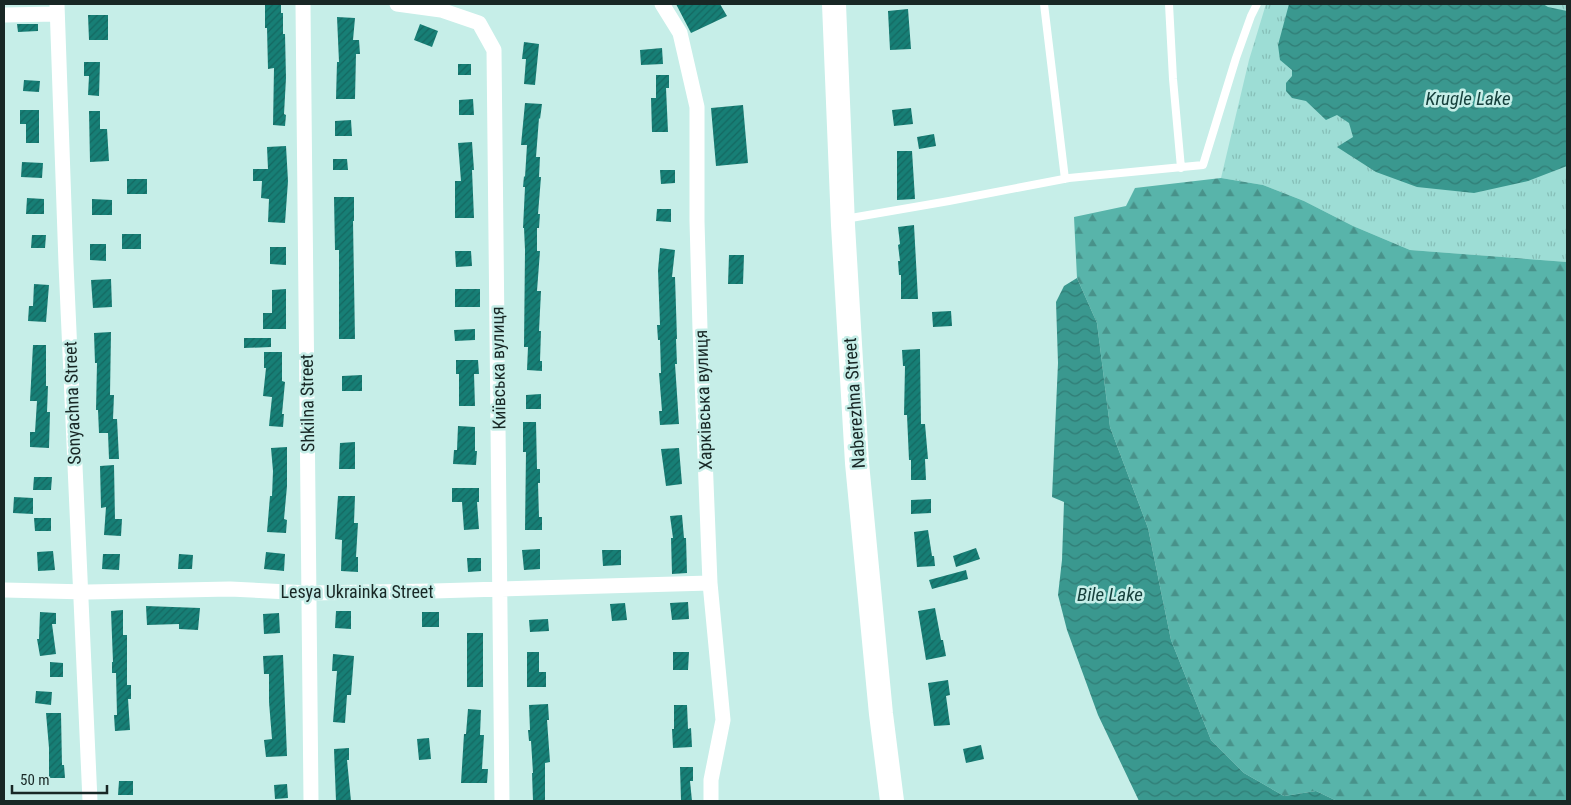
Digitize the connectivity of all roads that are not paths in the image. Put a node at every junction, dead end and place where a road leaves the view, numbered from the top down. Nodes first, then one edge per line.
1 (303, 4) edge
2 (398, 4) edge
3 (662, 4) edge
4 (834, 4) edge
5 (1044, 4) edge
6 (1169, 4) edge
7 (1257, 4) edge
8 (57, 9) edge
9 (4, 15) edge
10 (1181, 168) junction
11 (1065, 178) junction
12 (843, 220) junction
13 (710, 583) junction
14 (500, 589) junction
15 (4, 590) edge
16 (80, 592) junction
17 (309, 593) junction
18 (894, 800) edge
19 (90, 801) edge
20 (311, 801) edge
21 (502, 801) edge
22 (711, 801) edge

1 - 17 street, Shkilna Street
2 - 14 street, Київська вулиця
3 - 13 street, Харківська вулиця
4 - 12 main road, Naberezhna Street
5 - 11 lane
6 - 10 lane
7 - 10 lane
8 - 9 street
8 - 16 street, Sonyachna Street
10 - 11 lane
11 - 12 lane
12 - 18 main road, Naberezhna Street
13 - 14 street, Lesya Ukrainka Street
13 - 22 street, Харківська вулиця
14 - 17 street, Lesya Ukrainka Street
14 - 21 street, Київська вулиця
15 - 16 street, Lesya Ukrainka Street
16 - 17 street, Lesya Ukrainka Street
16 - 19 street, Sonyachna Street
17 - 20 street, Shkilna Street

